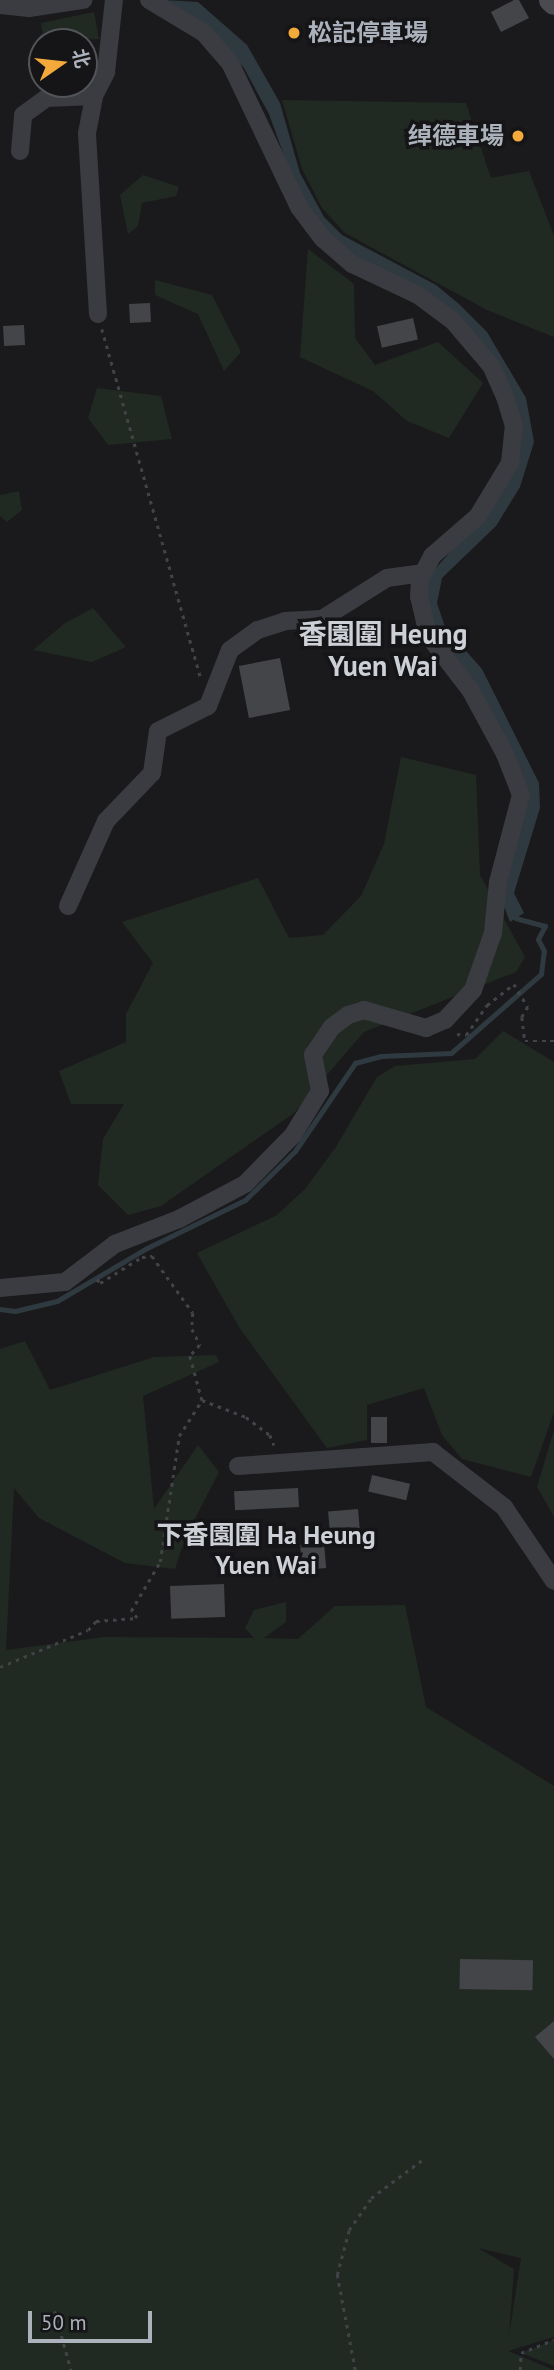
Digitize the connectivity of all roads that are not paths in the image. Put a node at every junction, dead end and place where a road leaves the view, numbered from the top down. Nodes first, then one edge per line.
1 (83, 0) edge
2 (110, 0) edge
3 (149, 0) edge
4 (0, 5) edge
5 (98, 88) edge
6 (46, 98) edge
7 (94, 98) edge
8 (20, 151) dead end
9 (98, 314) road end
10 (424, 573) junction
11 (68, 906) dead end
12 (0, 1288) edge
13 (238, 1465) dead end
14 (554, 1581) edge

1 - 4 street
2 - 5 street
3 - 10 street
6 - 8 street
7 - 9 street
10 - 11 street
10 - 12 street
13 - 14 street

